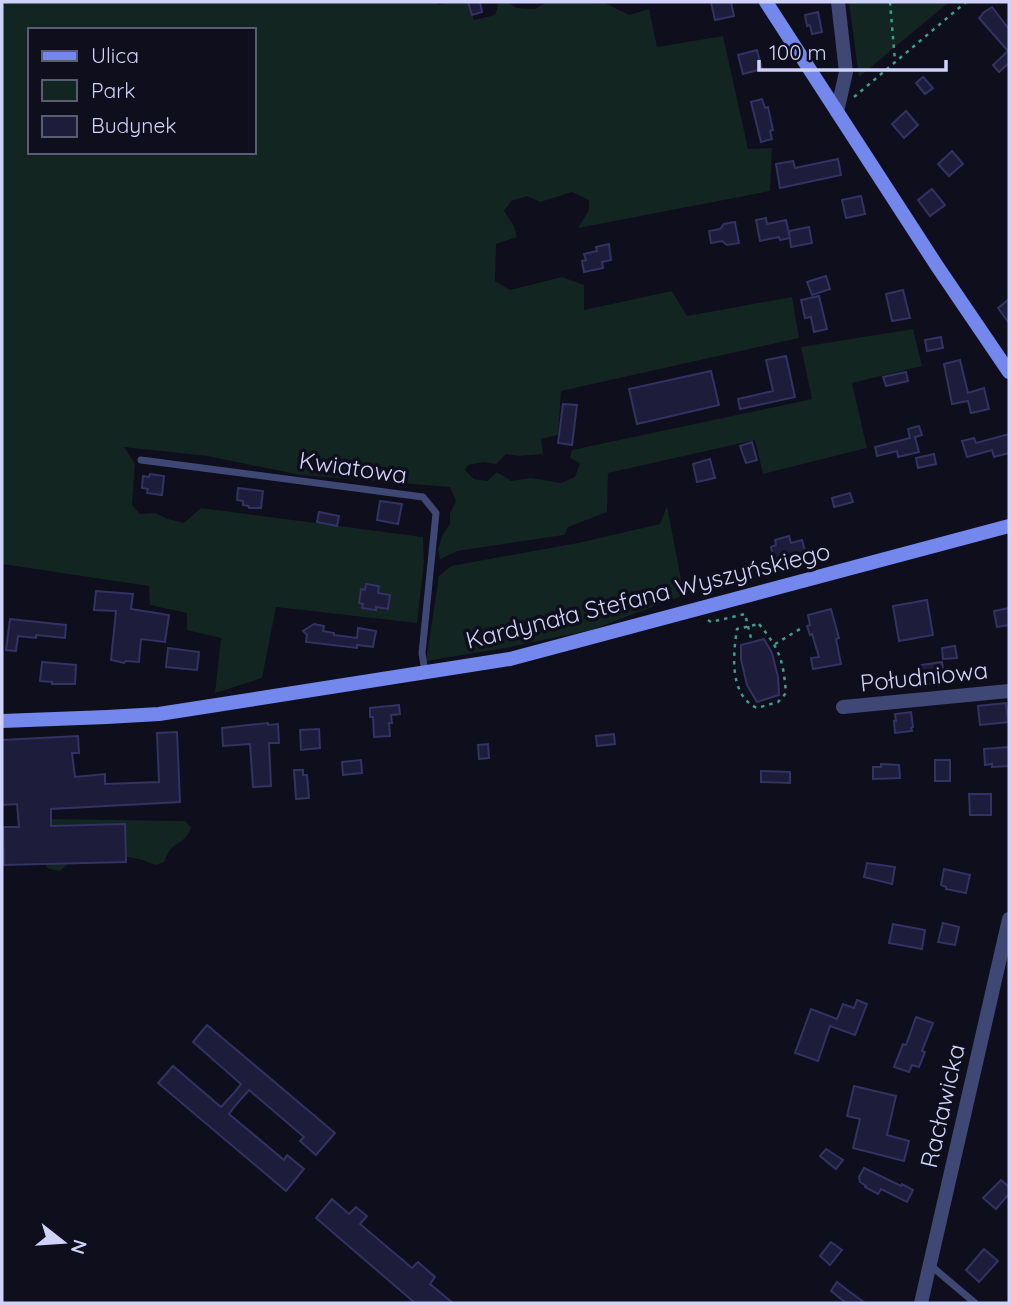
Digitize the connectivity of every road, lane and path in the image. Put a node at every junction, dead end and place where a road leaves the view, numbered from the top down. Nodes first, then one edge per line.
1 (766, 2) edge
2 (838, 2) edge
3 (890, 2) edge
4 (966, 2) edge
5 (895, 63) junction
6 (855, 97) dead end
7 (837, 112) junction
8 (1009, 372) edge
9 (141, 460) dead end
10 (1009, 526) edge
11 (745, 616) dead end
12 (748, 626) junction
13 (800, 629) dead end
14 (752, 642) dead end
15 (775, 644) junction
16 (425, 673) junction
17 (1009, 691) edge
18 (843, 707) dead end
19 (2, 721) edge
20 (1009, 919) edge
21 (929, 1265) junction
22 (920, 1303) edge
23 (975, 1303) edge

1 - 7 street
2 - 7 street
3 - 5 path
4 - 5 path
5 - 6 path
7 - 8 street
9 - 16 lane, Kwiatowa
10 - 16 street, Kardynała Stefana Wyszyńskiego
11 - 12 path
12 - 14 path
12 - 15 path
12 - 15 path
13 - 15 path
16 - 19 street, Kardynała Stefana Wyszyńskiego
17 - 18 street, Południowa
20 - 21 street, Racławicka
21 - 22 street, Racławicka
21 - 23 lane

